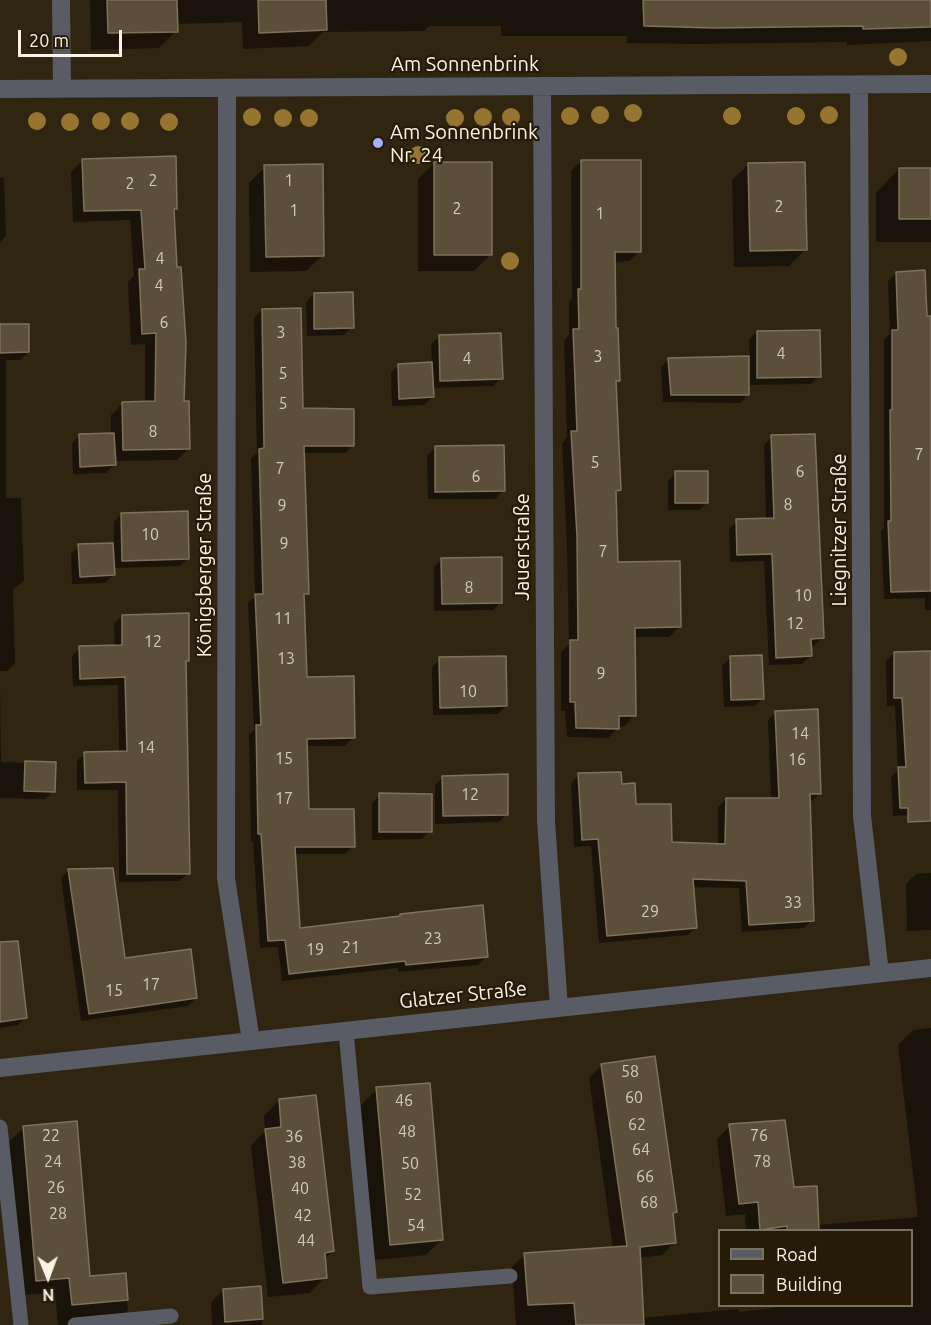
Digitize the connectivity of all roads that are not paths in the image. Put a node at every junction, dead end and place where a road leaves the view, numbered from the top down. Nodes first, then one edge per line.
1 (61, 0) edge
2 (931, 84) edge
3 (859, 85) junction
4 (542, 86) junction
5 (62, 88) junction
6 (227, 88) junction
7 (0, 89) edge
8 (931, 968) edge
9 (880, 973) junction
10 (559, 1008) junction
11 (346, 1031) junction
12 (251, 1041) junction
13 (0, 1068) edge
14 (0, 1127) edge
15 (510, 1276) dead end
16 (171, 1316) dead end
17 (21, 1325) edge
18 (75, 1325) edge

1 - 5 street
2 - 3 street, Am Sonnenbrink
3 - 4 street, Am Sonnenbrink
3 - 9 street, Liegnitzer Straße
4 - 6 street, Am Sonnenbrink
4 - 10 street, Jauerstraße
5 - 6 street, Am Sonnenbrink
5 - 7 street, Am Sonnenbrink
6 - 12 street, Königsberger Straße
8 - 9 street, Glatzer Straße
9 - 10 street, Glatzer Straße
10 - 11 street, Glatzer Straße
11 - 12 street, Glatzer Straße
11 - 15 lane
12 - 13 street, Glatzer Straße
14 - 17 lane
16 - 18 lane

